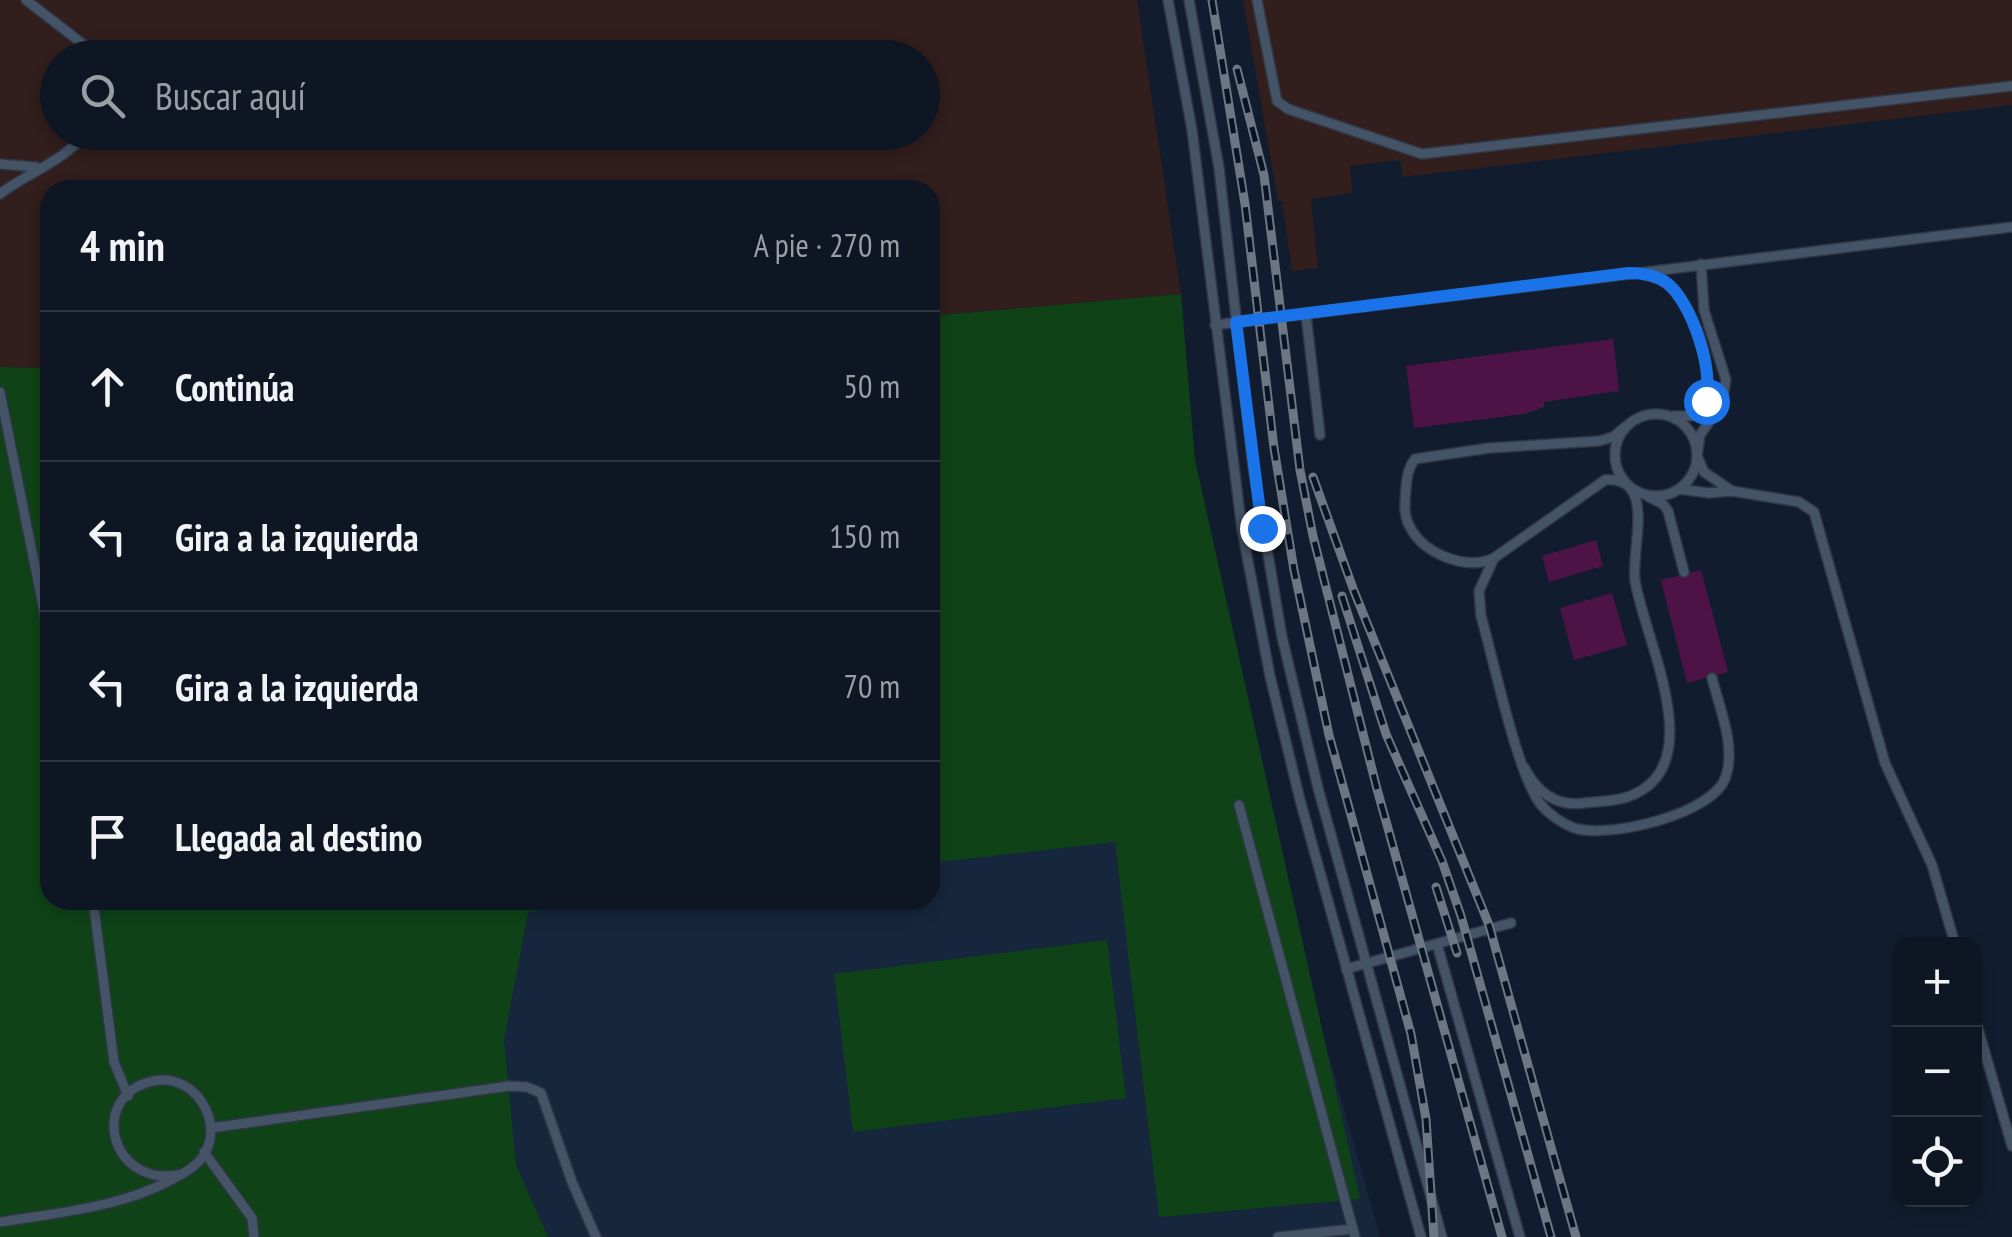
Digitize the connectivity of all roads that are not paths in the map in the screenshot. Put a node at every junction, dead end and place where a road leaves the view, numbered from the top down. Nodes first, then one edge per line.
1 (26, 0) edge
2 (1168, 0) edge
3 (1189, 0) edge
4 (1257, 0) edge
5 (74, 40) edge
6 (2012, 86) edge
7 (71, 150) edge
8 (0, 164) edge
9 (38, 167) junction
10 (0, 194) edge
11 (2012, 228) edge
12 (1701, 264) junction
13 (1629, 273) junction
14 (1306, 314) junction
15 (1236, 322) junction
16 (1216, 325) junction
17 (0, 392) edge
18 (1664, 414) junction
19 (1625, 428) junction
20 (1320, 435) dead end
21 (1697, 456) junction
22 (1630, 488) junction
23 (1679, 489) junction
24 (1732, 491) junction
25 (1642, 494) junction
26 (1494, 558) junction
27 (1684, 572) dead end
28 (40, 591) edge
29 (1712, 678) dead end
30 (1524, 767) junction
31 (1238, 805) dead end
32 (94, 910) edge
33 (1511, 924) dead end
34 (1952, 937) edge
35 (1436, 944) junction
36 (1366, 964) junction
37 (1346, 969) junction
38 (1978, 1027) edge
39 (128, 1096) junction
40 (211, 1128) junction
41 (2012, 1146) edge
42 (204, 1152) junction
43 (177, 1175) junction
44 (0, 1222) edge
45 (1354, 1233) edge
46 (254, 1237) edge
47 (596, 1237) edge
48 (1278, 1237) edge
49 (1421, 1237) edge
50 (1442, 1237) edge
51 (1520, 1237) edge

1 - 5 lane
2 - 16 lane
3 - 15 lane
4 - 6 lane
7 - 9 lane
8 - 9 lane
9 - 10 lane
11 - 12 lane
12 - 13 lane
12 - 21 lane
13 - 14 lane
13 - 18 lane
14 - 15 lane
14 - 20 lane
15 - 16 lane
15 - 36 lane
16 - 37 lane
17 - 28 lane
18 - 19 lane
18 - 21 lane
19 - 22 lane
19 - 26 lane
21 - 23 lane
21 - 24 lane
22 - 25 lane
22 - 26 lane
22 - 30 lane
23 - 24 lane
23 - 25 lane
24 - 34 lane
25 - 27 lane
26 - 30 lane
29 - 30 lane
31 - 45 lane
32 - 39 lane
33 - 35 lane
35 - 36 lane
35 - 51 lane
36 - 37 lane
36 - 50 lane
37 - 49 lane
38 - 41 lane
39 - 40 lane
39 - 43 lane
40 - 42 lane
40 - 47 lane
42 - 43 lane
42 - 46 lane
43 - 44 lane
45 - 48 lane

